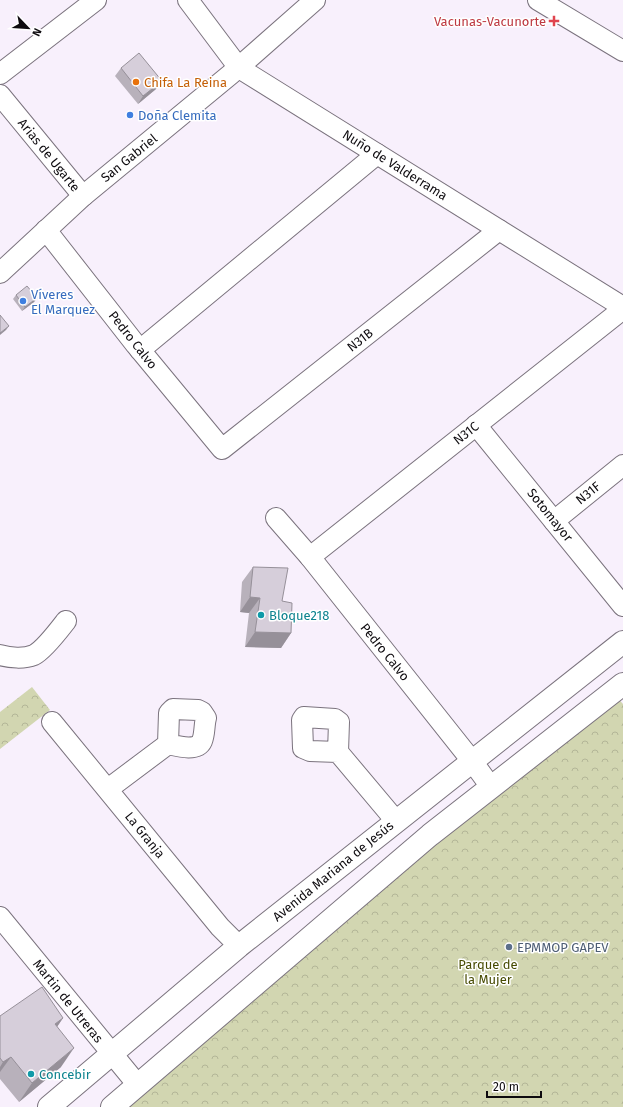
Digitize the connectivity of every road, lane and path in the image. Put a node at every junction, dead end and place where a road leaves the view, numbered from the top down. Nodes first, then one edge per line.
1 (96, 0) edge
2 (188, 0) edge
3 (315, 0) edge
4 (538, 0) edge
5 (623, 51) edge
6 (239, 68) junction
7 (0, 74) edge
8 (0, 95) edge
9 (377, 154) junction
10 (83, 196) junction
11 (46, 230) junction
12 (499, 230) junction
13 (0, 273) edge
14 (623, 308) edge
15 (140, 350) junction
16 (476, 425) junction
17 (222, 450) joint
18 (623, 465) edge
19 (276, 518) dead end
20 (554, 520) junction
21 (310, 557) junction
22 (623, 606) edge
23 (66, 621) dead end
24 (623, 642) edge
25 (0, 655) edge
26 (623, 684) edge
27 (52, 722) dead end
28 (168, 744) dead end
29 (338, 752) dead end
30 (472, 761) junction
31 (491, 787) junction
32 (108, 789) junction
33 (403, 815) junction
34 (430, 835) junction
35 (0, 917) edge
36 (239, 946) junction
37 (112, 1054) junction
38 (137, 1084) junction
39 (49, 1107) edge
40 (112, 1107) edge

1 - 7 street
2 - 6 street, Nuño de Valderrama
3 - 6 street, San Gabriel
4 - 5 street
6 - 9 street, Nuño de Valderrama
6 - 10 street, San Gabriel
8 - 10 street, Arias de Ugarte
9 - 12 street, Nuño de Valderrama
9 - 15 street
10 - 11 street, San Gabriel
11 - 13 street, San Gabriel
11 - 15 street, Pedro Calvo
12 - 14 street, Nuño de Valderrama
12 - 17 street, N31B
14 - 16 street, N31C
15 - 17 street, Pedro Calvo
16 - 20 street, Sotomayor
16 - 21 street, N31C
18 - 20 street, N31F
19 - 21 street, Pedro Calvo
20 - 22 street, Sotomayor
21 - 30 street, Pedro Calvo
23 - 25 street
24 - 30 main road, Avenida Mariana de Jesús
26 - 31 main road
27 - 32 street, La Granja
28 - 32 street
29 - 33 street
30 - 31 street, Pedro Calvo
30 - 33 main road, Avenida Mariana de Jesús
31 - 34 main road
32 - 36 street, La Granja
33 - 34 main road
33 - 36 main road, Avenida Mariana de Jesús
34 - 38 main road
35 - 37 street, Martin de Utreras
36 - 37 main road, Avenida Mariana de Jesús
37 - 38 street, Martin de Utreras
37 - 39 main road, Avenida Mariana de Jesús
38 - 40 main road

